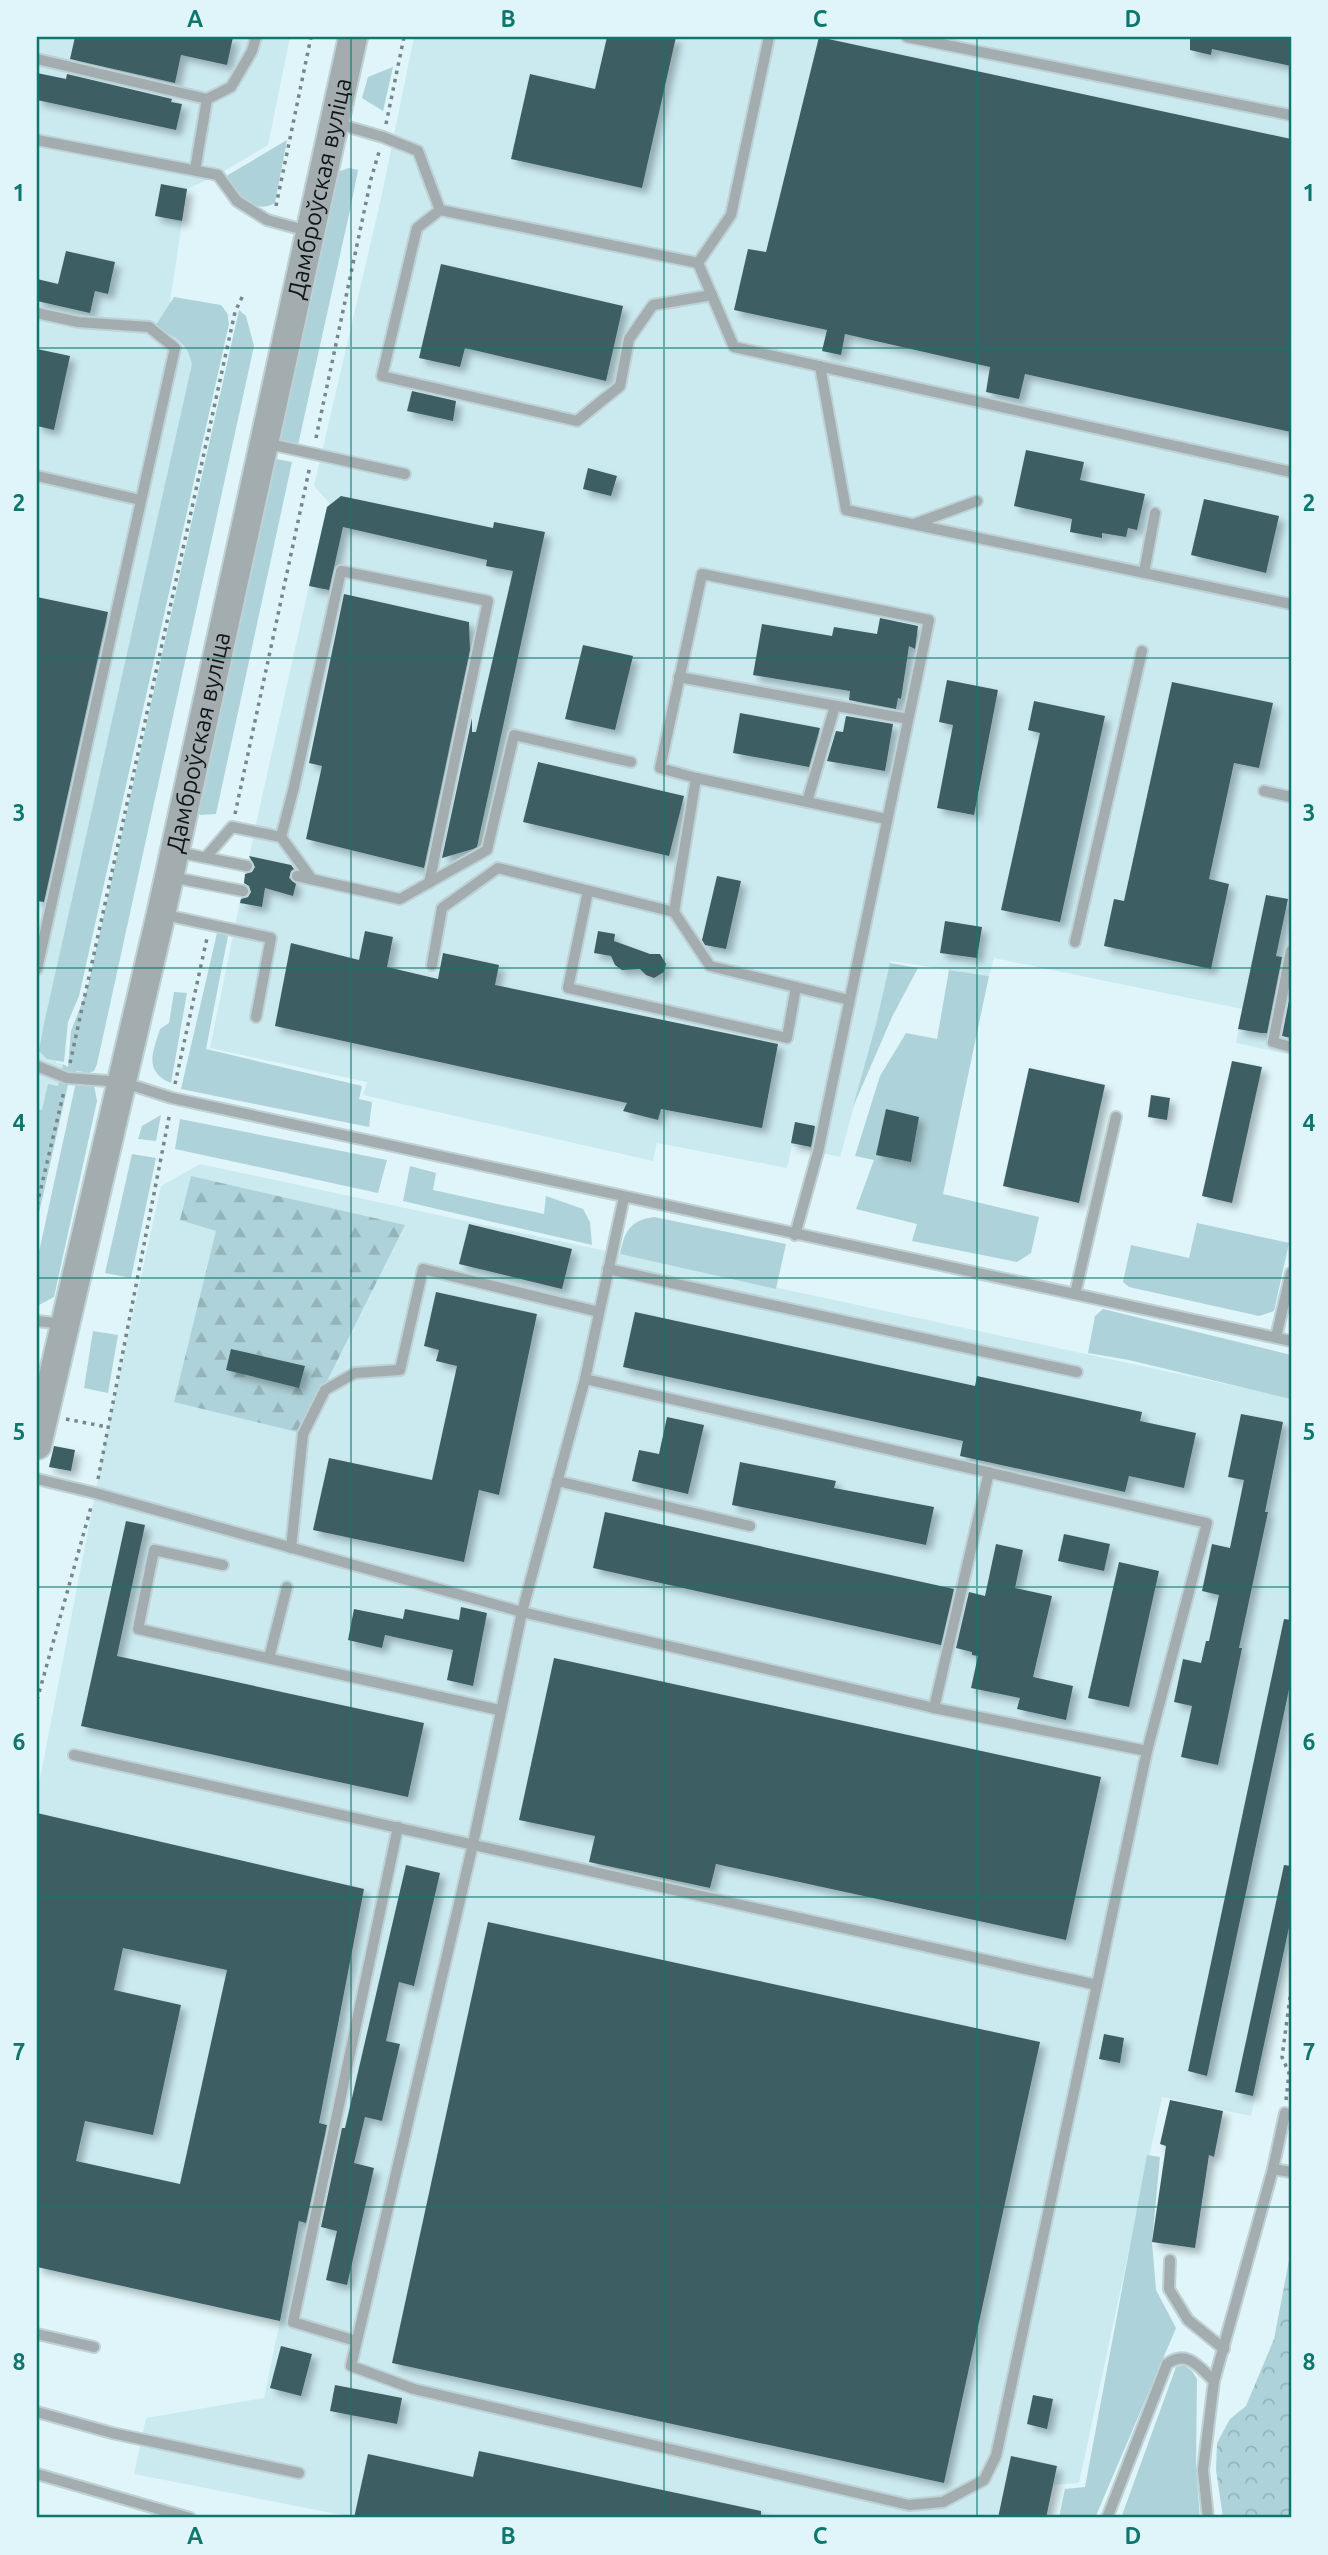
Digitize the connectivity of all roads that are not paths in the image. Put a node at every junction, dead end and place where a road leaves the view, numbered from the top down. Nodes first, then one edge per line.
1 (256, 37) edge
2 (353, 37) edge
3 (769, 37) edge
4 (907, 37) edge
5 (37, 60) edge
6 (207, 99) junction
7 (1290, 115) edge
8 (335, 123) junction
9 (37, 140) edge
10 (195, 170) junction
11 (440, 210) junction
12 (310, 232) junction
13 (698, 263) junction
14 (712, 295) junction
15 (37, 313) edge
16 (820, 366) junction
17 (265, 443) junction
18 (1291, 472) edge
19 (405, 474) dead end
20 (37, 476) edge
21 (136, 499) dead end
22 (977, 501) dead end
23 (1155, 513) dead end
24 (914, 524) junction
25 (1144, 573) junction
26 (1291, 604) edge
27 (1142, 651) dead end
28 (679, 677) junction
29 (835, 706) junction
30 (908, 719) junction
31 (631, 762) dead end
32 (696, 778) junction
33 (1264, 791) dead end
34 (1291, 797) edge
35 (807, 802) junction
36 (886, 819) junction
37 (281, 837) junction
38 (206, 857) junction
39 (172, 864) junction
40 (247, 866) dead end
41 (297, 876) dead end
42 (311, 878) junction
43 (429, 883) junction
44 (243, 891) dead end
45 (588, 891) junction
46 (674, 912) junction
47 (161, 914) junction
48 (1075, 942) dead end
49 (1291, 951) edge
50 (432, 965) dead end
51 (37, 969) edge
52 (796, 987) junction
53 (849, 1000) junction
54 (256, 1017) dead end
55 (1291, 1047) edge
56 (37, 1066) edge
57 (122, 1082) junction
58 (1116, 1117) dead end
59 (624, 1197) junction
60 (794, 1235) junction
61 (608, 1269) junction
62 (1291, 1273) edge
63 (1075, 1294) junction
64 (599, 1312) junction
65 (37, 1321) edge
66 (67, 1324) junction
67 (1276, 1337) junction
68 (1291, 1341) edge
69 (1077, 1372) dead end
70 (585, 1379) junction
71 (37, 1445) edge
72 (989, 1472) junction
73 (37, 1479) edge
74 (557, 1481) junction
75 (750, 1526) dead end
76 (291, 1548) junction
77 (223, 1565) dead end
78 (286, 1587) dead end
79 (522, 1612) junction
80 (269, 1658) junction
81 (934, 1708) junction
82 (499, 1710) junction
83 (1147, 1751) junction
84 (74, 1755) dead end
85 (398, 1827) junction
86 (473, 1844) junction
87 (1097, 1985) junction
88 (1285, 2113) road end
89 (1273, 2169) junction
90 (1291, 2172) edge
91 (1170, 2260) dead end
92 (37, 2334) edge
93 (356, 2341) junction
94 (94, 2347) dead end
95 (1224, 2349) junction
96 (1214, 2381) junction
97 (37, 2412) edge
98 (37, 2473) edge
99 (299, 2473) dead end
100 (190, 2518) edge
101 (1107, 2518) edge
102 (1208, 2518) edge

1 - 6 lane
2 - 8 street, Дамброўская вуліца
3 - 13 lane
4 - 7 lane
5 - 6 lane
6 - 10 lane
8 - 11 lane
8 - 12 street, Дамброўская вуліца
9 - 10 lane
10 - 12 lane
11 - 13 lane
11 - 14 lane
12 - 17 street, Дамброўская вуліца
13 - 14 lane
14 - 16 lane
15 - 51 lane
16 - 18 lane
16 - 24 lane
17 - 19 lane
17 - 39 street, Дамброўская вуліца
20 - 21 lane
22 - 24 lane
23 - 25 lane
24 - 25 lane
25 - 26 lane
27 - 48 lane
28 - 29 lane
28 - 30 lane
28 - 32 lane
29 - 30 lane
29 - 35 lane
30 - 36 lane
31 - 43 lane
32 - 35 lane
32 - 46 lane
33 - 34 lane
35 - 36 lane
36 - 53 lane
37 - 38 lane
37 - 42 lane
37 - 43 lane
38 - 39 lane
38 - 40 lane
39 - 44 lane
39 - 47 street, Дамброўская вуліца
41 - 42 lane
42 - 43 lane
45 - 46 lane
45 - 50 lane
45 - 52 lane
46 - 52 lane
47 - 54 lane
47 - 57 street, Дамброўская вуліца
49 - 55 lane
52 - 53 lane
53 - 60 lane
56 - 57 lane
57 - 59 lane
57 - 66 street, Дамброўская вуліца
58 - 63 lane
59 - 60 lane
59 - 61 lane
60 - 63 lane
61 - 64 lane
61 - 69 lane
62 - 67 lane
63 - 67 lane
64 - 70 lane
64 - 76 lane
65 - 66 lane
66 - 71 street, Дамброўская вуліца
67 - 68 lane
70 - 72 lane
70 - 74 lane
72 - 81 lane
72 - 83 lane
73 - 76 lane
74 - 75 lane
74 - 79 lane
76 - 79 lane
77 - 80 lane
78 - 80 lane
79 - 81 lane
79 - 82 lane
80 - 82 lane
81 - 83 lane
82 - 86 lane
83 - 87 lane
84 - 85 lane
85 - 86 lane
85 - 93 lane
86 - 87 lane
86 - 93 lane
87 - 93 lane
88 - 89 lane
89 - 90 lane
89 - 95 lane
91 - 95 lane
92 - 94 lane
95 - 96 lane
96 - 101 lane
96 - 102 lane
97 - 99 lane
98 - 100 lane

